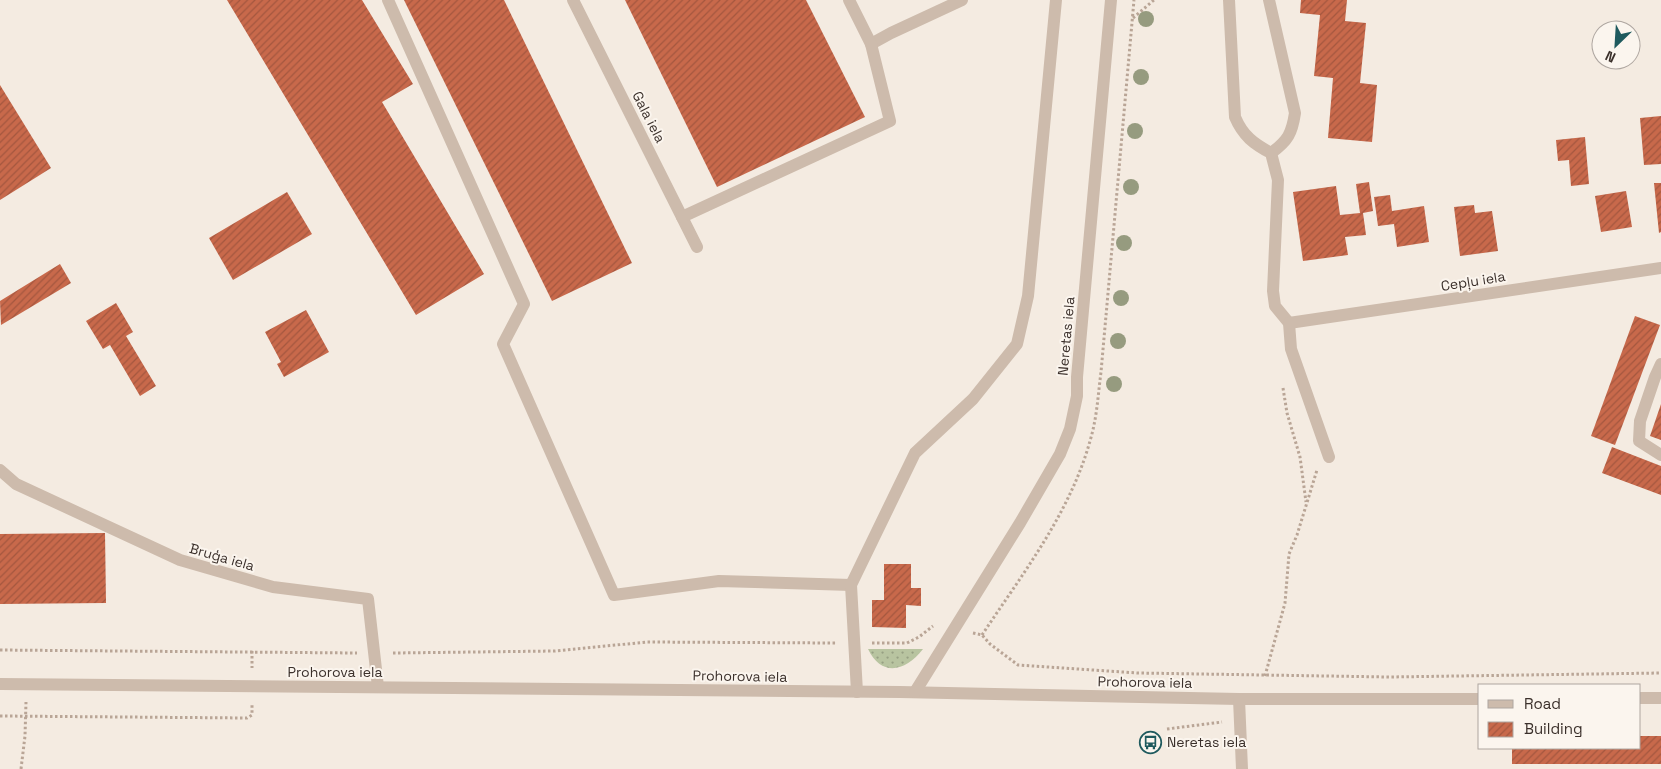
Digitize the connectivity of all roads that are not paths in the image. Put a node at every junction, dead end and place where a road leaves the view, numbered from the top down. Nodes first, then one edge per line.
1 (388, 0) edge
2 (573, 0) edge
3 (849, 0) edge
4 (962, 0) edge
5 (1056, 0) edge
6 (1111, 0) edge
7 (1228, 0) edge
8 (1269, 0) edge
9 (871, 44) junction
10 (1271, 153) junction
11 (682, 217) junction
12 (697, 247) dead end
13 (1661, 268) edge
14 (1289, 323) junction
15 (1661, 364) edge
16 (1661, 455) edge
17 (1329, 457) road end
18 (0, 470) edge
19 (851, 585) junction
20 (0, 684) edge
21 (378, 688) junction
22 (857, 692) junction
23 (915, 692) junction
24 (1641, 698) edge
25 (1661, 698) edge
26 (1239, 699) junction
27 (1478, 699) edge
28 (1242, 769) edge

1 - 19 street
2 - 11 street, Gala iela
3 - 9 street
4 - 9 street
5 - 19 street
6 - 23 street, Neretas iela
7 - 10 street
8 - 10 street
9 - 11 street
10 - 14 street
11 - 12 street, Gala iela
13 - 14 street, Cepļu iela
14 - 17 street
15 - 16 street
18 - 21 street, Bruģa iela
19 - 22 street
20 - 21 street, Prohorova iela
21 - 22 street, Prohorova iela
22 - 23 street, Prohorova iela
23 - 26 street, Prohorova iela
24 - 25 street
26 - 27 street, Prohorova iela
26 - 28 street

